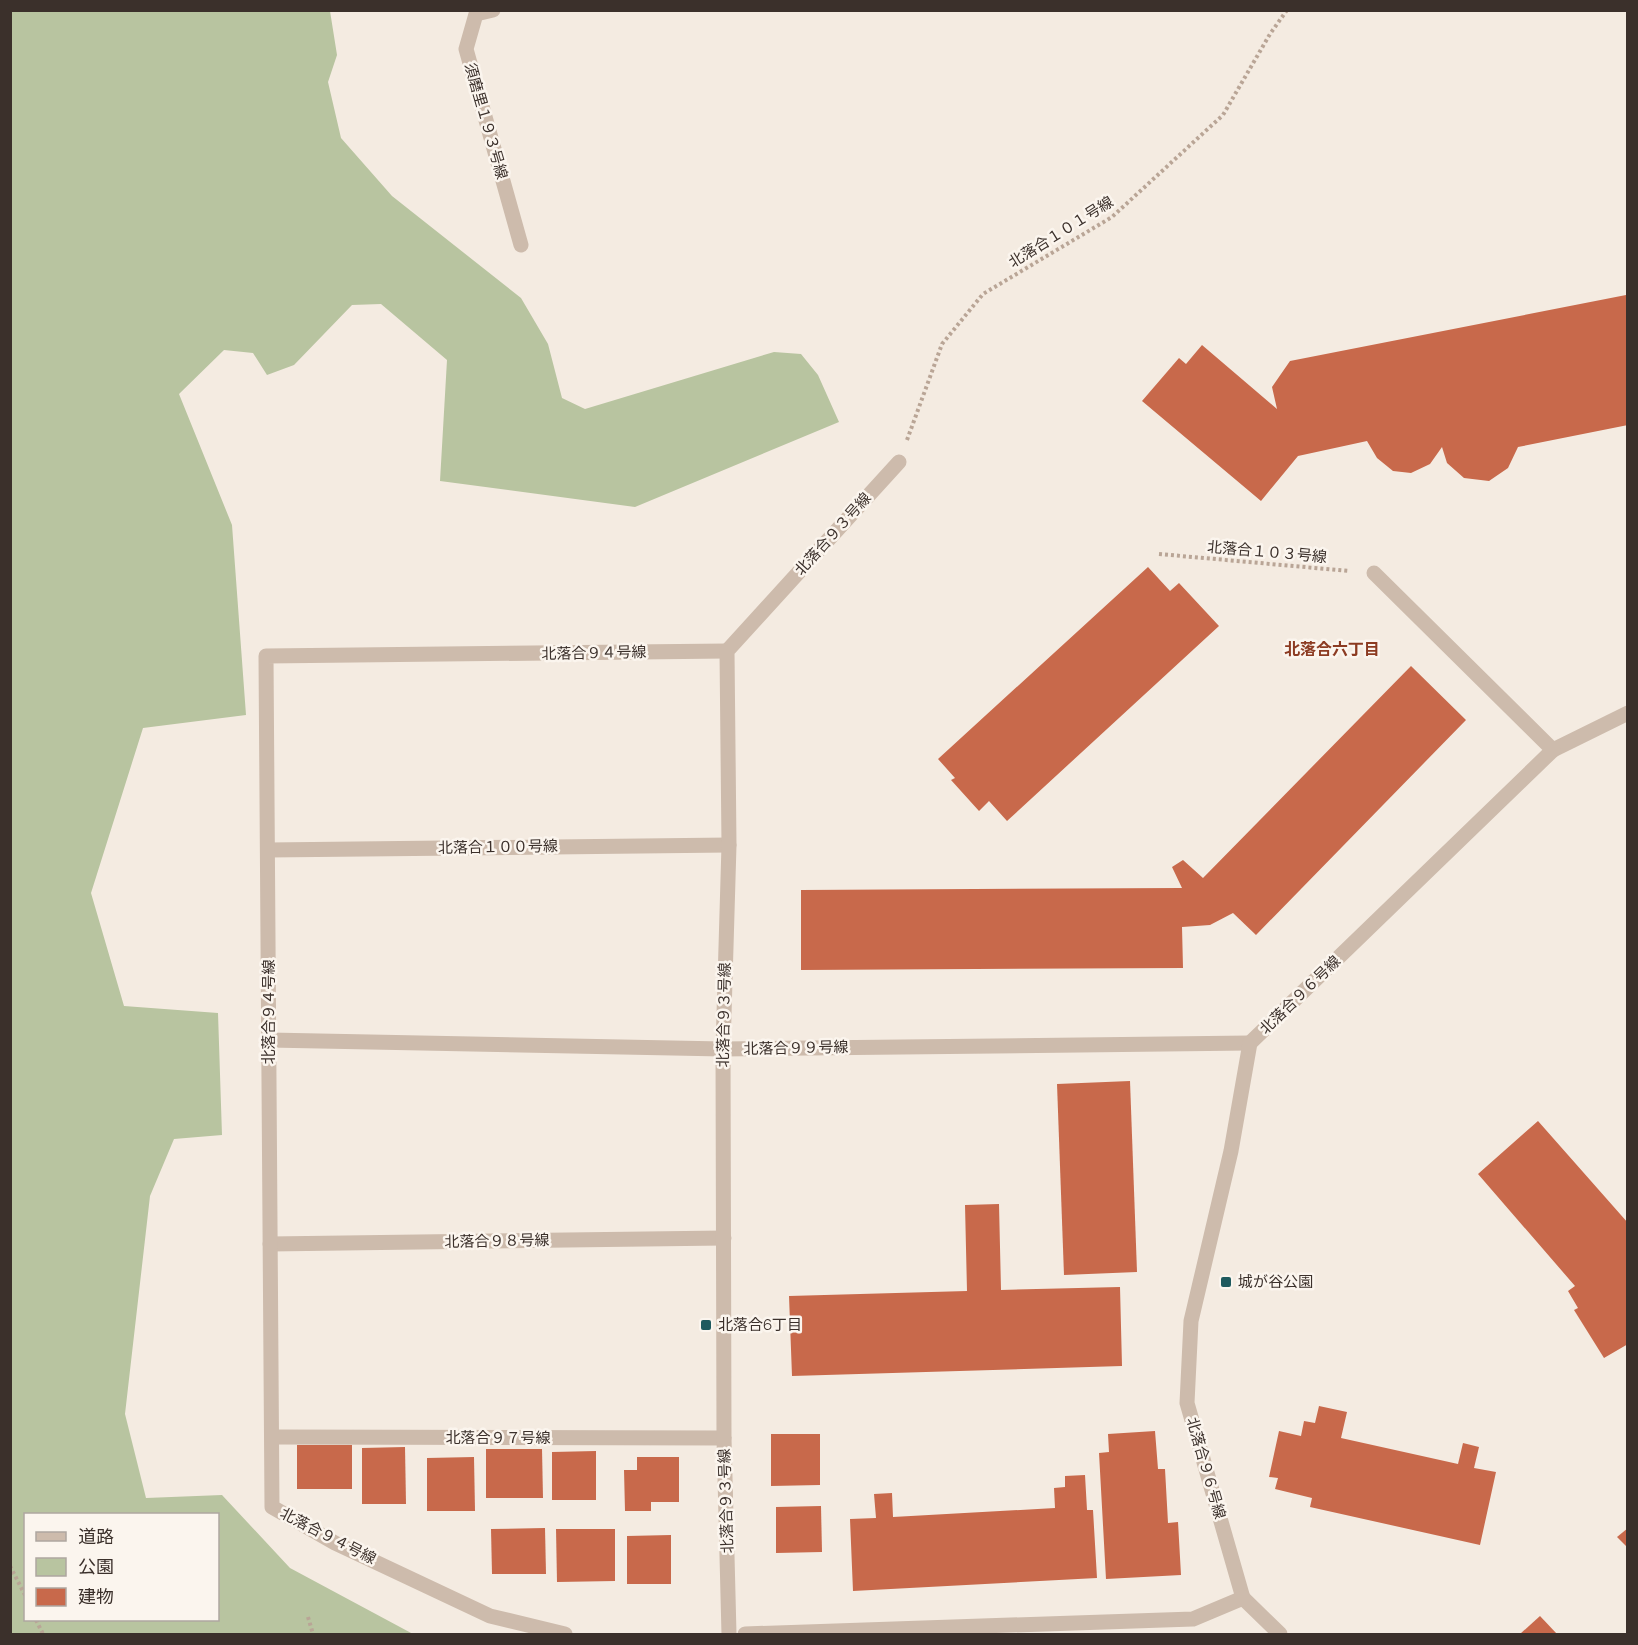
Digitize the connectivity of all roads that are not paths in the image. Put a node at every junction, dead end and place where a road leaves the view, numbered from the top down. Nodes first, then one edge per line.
1 (493, 10) edge
2 (521, 245) dead end
3 (899, 462) road end
4 (1374, 573) road end
5 (727, 651) junction
6 (1628, 713) edge
7 (1552, 750) junction
8 (729, 845) junction
9 (268, 850) junction
10 (269, 1040) junction
11 (1250, 1043) junction
12 (723, 1049) junction
13 (724, 1238) junction
14 (270, 1244) junction
15 (272, 1437) junction
16 (724, 1438) junction
17 (1243, 1598) junction
18 (1112, 1628) edge
19 (565, 1635) edge
20 (729, 1635) edge
21 (745, 1635) edge
22 (1280, 1635) edge

1 - 2 street, 須磨里１９３号線
3 - 5 street, 北落合９３号線
4 - 7 street
5 - 8 street, 北落合９３号線
5 - 9 street, 北落合９４号線
6 - 7 street, 北落合９６号線
7 - 11 street, 北落合９６号線
8 - 9 street, 北落合１００号線
8 - 12 street, 北落合９３号線
9 - 10 street, 北落合９４号線
10 - 12 street, 北落合９９号線
10 - 14 street, 北落合９４号線
11 - 12 street, 北落合９９号線
11 - 17 street, 北落合９６号線
12 - 13 street, 北落合９３号線
13 - 14 street, 北落合９８号線
13 - 16 street, 北落合９３号線
14 - 15 street, 北落合９４号線
15 - 16 street, 北落合９７号線
15 - 19 street, 北落合９４号線
16 - 20 street, 北落合９３号線
17 - 18 street
17 - 22 street
18 - 21 street

